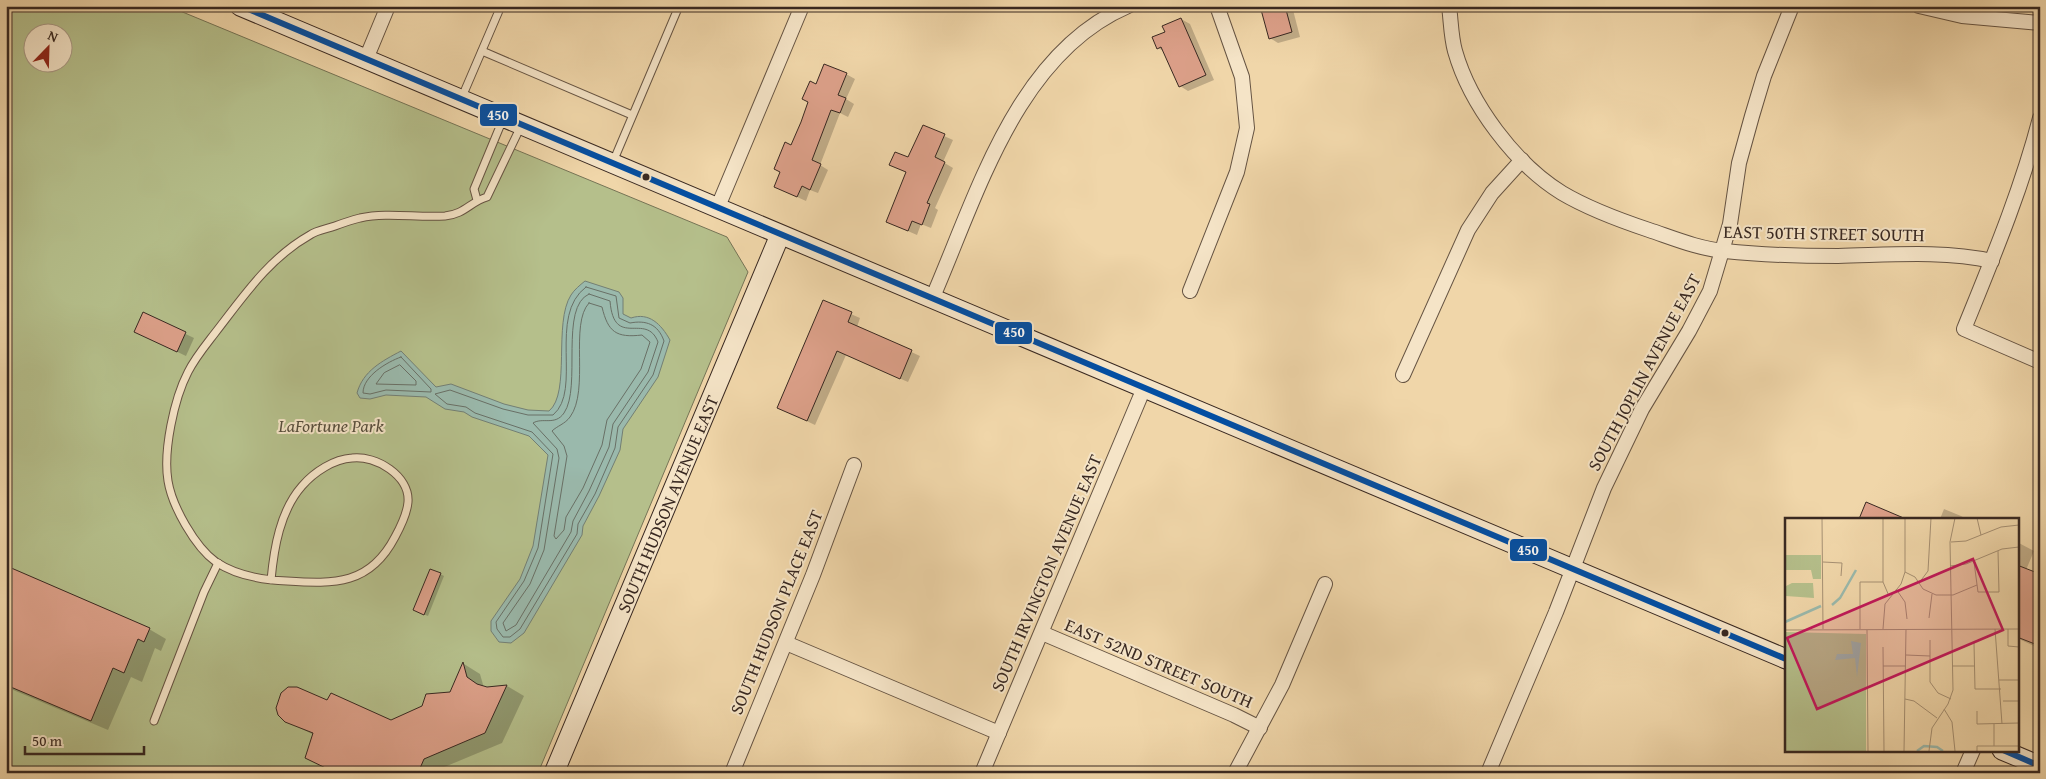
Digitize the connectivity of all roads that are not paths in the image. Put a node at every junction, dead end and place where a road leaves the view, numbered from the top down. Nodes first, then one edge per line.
1 (240, 6) edge
2 (388, 6) edge
3 (501, 6) edge
4 (679, 6) edge
5 (802, 6) edge
6 (1217, 6) edge
7 (1449, 6) edge
8 (1792, 6) edge
9 (1919, 6) edge
10 (1120, 8) edge
11 (2040, 24) edge
12 (482, 51) junction
13 (366, 59) junction
14 (460, 100) junction
15 (632, 115) junction
16 (2040, 118) edge
17 (503, 119) junction
18 (521, 126) junction
19 (1522, 160) junction
20 (612, 164) junction
21 (477, 200) junction
22 (717, 209) junction
23 (780, 235) junction
24 (1723, 251) junction
25 (1992, 261) junction
26 (1190, 291) dead end
27 (932, 298) junction
28 (2040, 362) edge
29 (1403, 376) dead end
30 (1144, 388) junction
31 (854, 465) dead end
32 (218, 563) junction
33 (1572, 569) junction
34 (271, 580) junction
35 (1325, 584) dead end
36 (1042, 633) junction
37 (786, 643) junction
38 (1785, 659) edge
39 (154, 721) dead end
40 (1260, 728) junction
41 (998, 733) junction
42 (1972, 752) edge
43 (2007, 752) edge
44 (2040, 766) edge
45 (554, 773) edge
46 (732, 773) edge
47 (982, 773) edge
48 (1235, 773) edge
49 (1488, 773) edge
50 (1963, 773) edge

1 - 13 main road
2 - 13 street
3 - 12 lane
4 - 15 lane
5 - 22 street
6 - 26 street
7 - 19 street, EAST 50TH STREET SOUTH
8 - 24 street, SOUTH JOPLIN AVENUE EAST
9 - 11 street
10 - 27 street
12 - 14 lane
12 - 15 lane
13 - 14 main road
14 - 17 main road
15 - 20 lane
16 - 25 street
17 - 18 main road
17 - 21 lane
18 - 20 main road
18 - 21 lane
19 - 24 street, EAST 50TH STREET SOUTH
19 - 29 street
20 - 22 main road
21 - 32 lane
22 - 23 main road
23 - 27 main road
23 - 45 main road, SOUTH HUDSON AVENUE EAST
24 - 25 street, EAST 50TH STREET SOUTH
24 - 33 street, SOUTH JOPLIN AVENUE EAST
25 - 28 street
27 - 30 main road
30 - 33 main road
30 - 36 street, SOUTH IRVINGTON AVENUE EAST
31 - 37 street, SOUTH HUDSON PLACE EAST
32 - 34 lane
32 - 39 lane
33 - 38 main road
33 - 49 street, SOUTH JOPLIN AVENUE EAST
34 - 34 lane
35 - 40 street
36 - 40 street, EAST 52ND STREET SOUTH
36 - 41 street, SOUTH IRVINGTON AVENUE EAST
37 - 41 street
37 - 46 street, SOUTH HUDSON PLACE EAST
40 - 48 street
41 - 47 street, SOUTH IRVINGTON AVENUE EAST
42 - 50 street
43 - 44 main road

